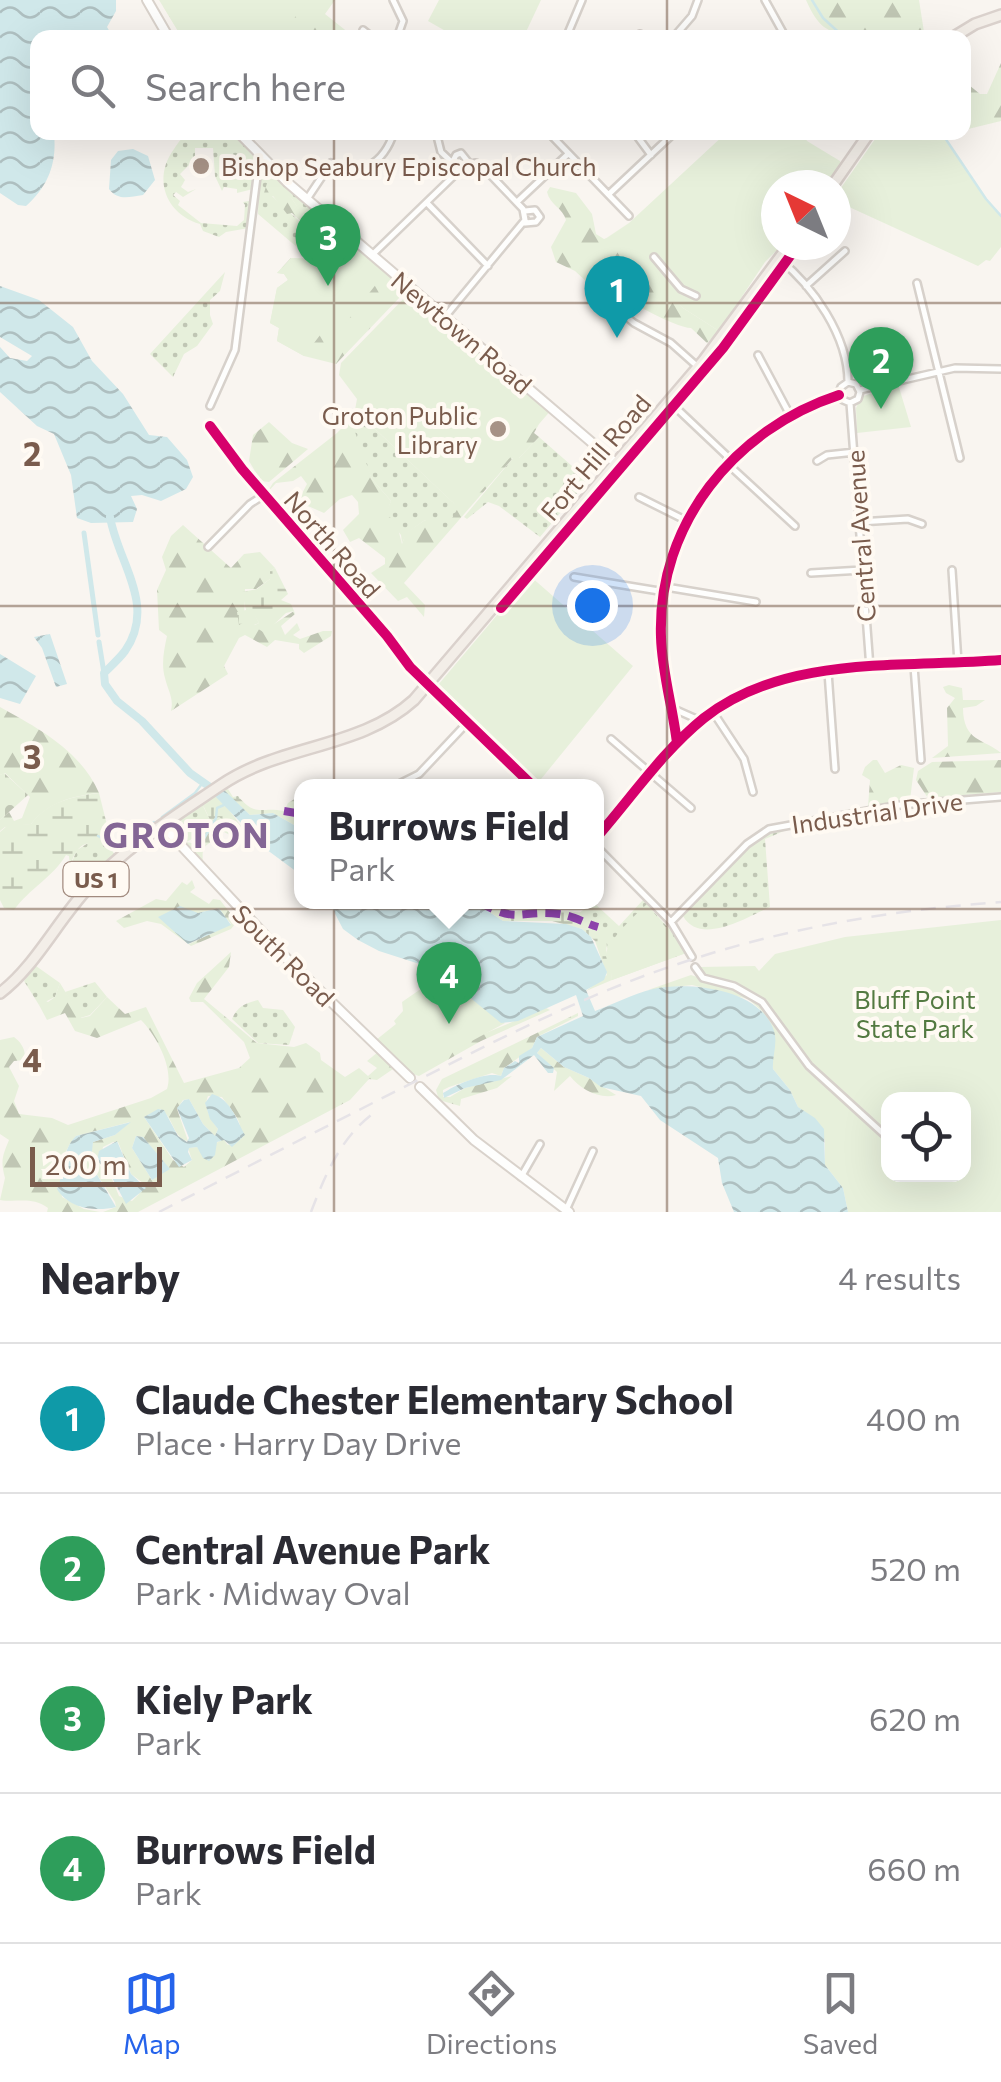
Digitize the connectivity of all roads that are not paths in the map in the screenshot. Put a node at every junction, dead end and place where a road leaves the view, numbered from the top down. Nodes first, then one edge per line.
1 (147, 0) edge
2 (393, 0) edge
3 (582, 0) edge
4 (698, 0) edge
5 (765, 0) edge
6 (1001, 15) edge
7 (164, 30) edge
8 (400, 30) edge
9 (569, 30) edge
10 (681, 30) edge
11 (780, 30) edge
12 (965, 30) edge
13 (245, 140) edge
14 (391, 140) edge
15 (437, 140) edge
16 (555, 140) edge
17 (640, 140) edge
18 (666, 140) edge
19 (864, 140) edge
20 (568, 154) junction
21 (650, 155) junction
22 (262, 159) junction
23 (454, 164) junction
24 (469, 164) junction
25 (460, 170) junction
26 (843, 170) edge
27 (609, 194) junction
28 (307, 199) junction
29 (426, 202) junction
30 (517, 202) junction
31 (525, 211) junction
32 (629, 216) dead end
33 (524, 223) junction
34 (372, 255) junction
35 (654, 257) dead end
36 (836, 260) edge
37 (777, 262) joint
38 (488, 266) junction
39 (917, 283) dead end
40 (806, 286) junction
41 (696, 296) dead end
42 (605, 299) dead end
43 (444, 318) junction
44 (758, 355) dead end
45 (698, 368) junction
46 (1001, 369) edge
47 (939, 372) junction
48 (848, 382) junction
49 (860, 390) junction
50 (839, 395) junction
51 (670, 401) junction
52 (850, 403) junction
53 (210, 406) dead end
54 (790, 415) junction
55 (210, 426) dead end
56 (854, 452) junction
57 (960, 458) dead end
58 (730, 460) junction
59 (817, 461) dead end
60 (617, 464) junction
61 (264, 495) junction
62 (640, 496) dead end
63 (688, 521) junction
64 (859, 522) junction
65 (922, 524) dead end
66 (795, 526) dead end
67 (208, 547) dead end
68 (862, 570) junction
69 (952, 570) dead end
70 (811, 573) dead end
71 (574, 578) dead end
72 (666, 590) junction
73 (756, 602) dead end
74 (1001, 660) edge
75 (958, 664) junction
76 (914, 666) junction
77 (870, 668) junction
78 (828, 672) junction
79 (428, 686) junction
80 (674, 710) junction
81 (713, 712) junction
82 (701, 720) junction
83 (467, 723) junction
84 (611, 739) dead end
85 (677, 743) junction
86 (921, 760) dead end
87 (834, 769) dead end
88 (652, 774) junction
89 (409, 779) edge
90 (522, 779) edge
91 (753, 792) dead end
92 (1001, 797) edge
93 (692, 808) dead end
94 (163, 826) junction
95 (604, 829) edge
96 (604, 854) edge
97 (671, 922) junction
98 (692, 957) dead end
99 (695, 967) dead end
100 (0, 993) edge
101 (410, 1078) dead end
102 (420, 1087) dead end
103 (881, 1132) edge
104 (540, 1144) dead end
105 (593, 1152) dead end
106 (521, 1177) junction
107 (567, 1211) edge

1 - 7 main road
2 - 8 street
3 - 9 street
4 - 10 street
5 - 11 street
6 - 12 main road
13 - 22 main road
14 - 28 street
15 - 23 street
16 - 20 street
17 - 21 street
18 - 21 street
19 - 26 main road
20 - 27 street
20 - 30 street
21 - 27 street
22 - 28 main road, Newtown Road
22 - 53 street
23 - 24 street
23 - 25 street
24 - 25 street
24 - 30 street
25 - 29 street
27 - 32 street
28 - 34 main road, Newtown Road
29 - 34 street
29 - 38 street
30 - 31 street
31 - 33 street
31 - 33 street
33 - 38 street
34 - 43 main road, Newtown Road
35 - 41 street
36 - 40 street
37 - 40 street
37 - 45 main road, Fort Hill Road / US 1
38 - 43 street
39 - 47 street
40 - 48 street
42 - 45 street
43 - 60 main road, Newtown Road
44 - 54 street
45 - 51 main road, Fort Hill Road / US 1
46 - 47 street
47 - 49 street
47 - 57 street
48 - 49 street
48 - 50 street
49 - 52 street
50 - 52 street
50 - 54 street
51 - 58 street
51 - 60 main road, Fort Hill Road / US 1
52 - 56 street, Central Avenue
54 - 58 street
55 - 61 street, North Road
56 - 59 street
56 - 64 street, Central Avenue
58 - 63 street
58 - 66 street
60 - 79 main road, Fort Hill Road / US 1
61 - 67 street
61 - 79 street, North Road
62 - 63 street
63 - 72 street
64 - 65 street
64 - 68 street, Central Avenue
68 - 70 street
68 - 77 street, Central Avenue
69 - 75 street
71 - 72 street
72 - 73 street
72 - 80 street
74 - 75 street
75 - 76 street
76 - 77 street
76 - 86 street
77 - 78 street
78 - 81 street
78 - 87 street
79 - 83 street, North Road
79 - 94 main road, Fort Hill Road / US 1
80 - 82 street
80 - 85 street
81 - 82 street
81 - 91 street
82 - 85 street
83 - 89 street
83 - 90 street, North Road
84 - 88 street
85 - 88 street
88 - 93 street
88 - 95 street
92 - 97 street, Industrial Drive
94 - 100 main road, US 1
94 - 101 main road, South Road
96 - 97 street
97 - 98 street
99 - 103 street
102 - 106 main road
104 - 106 street
105 - 107 street
106 - 107 main road

